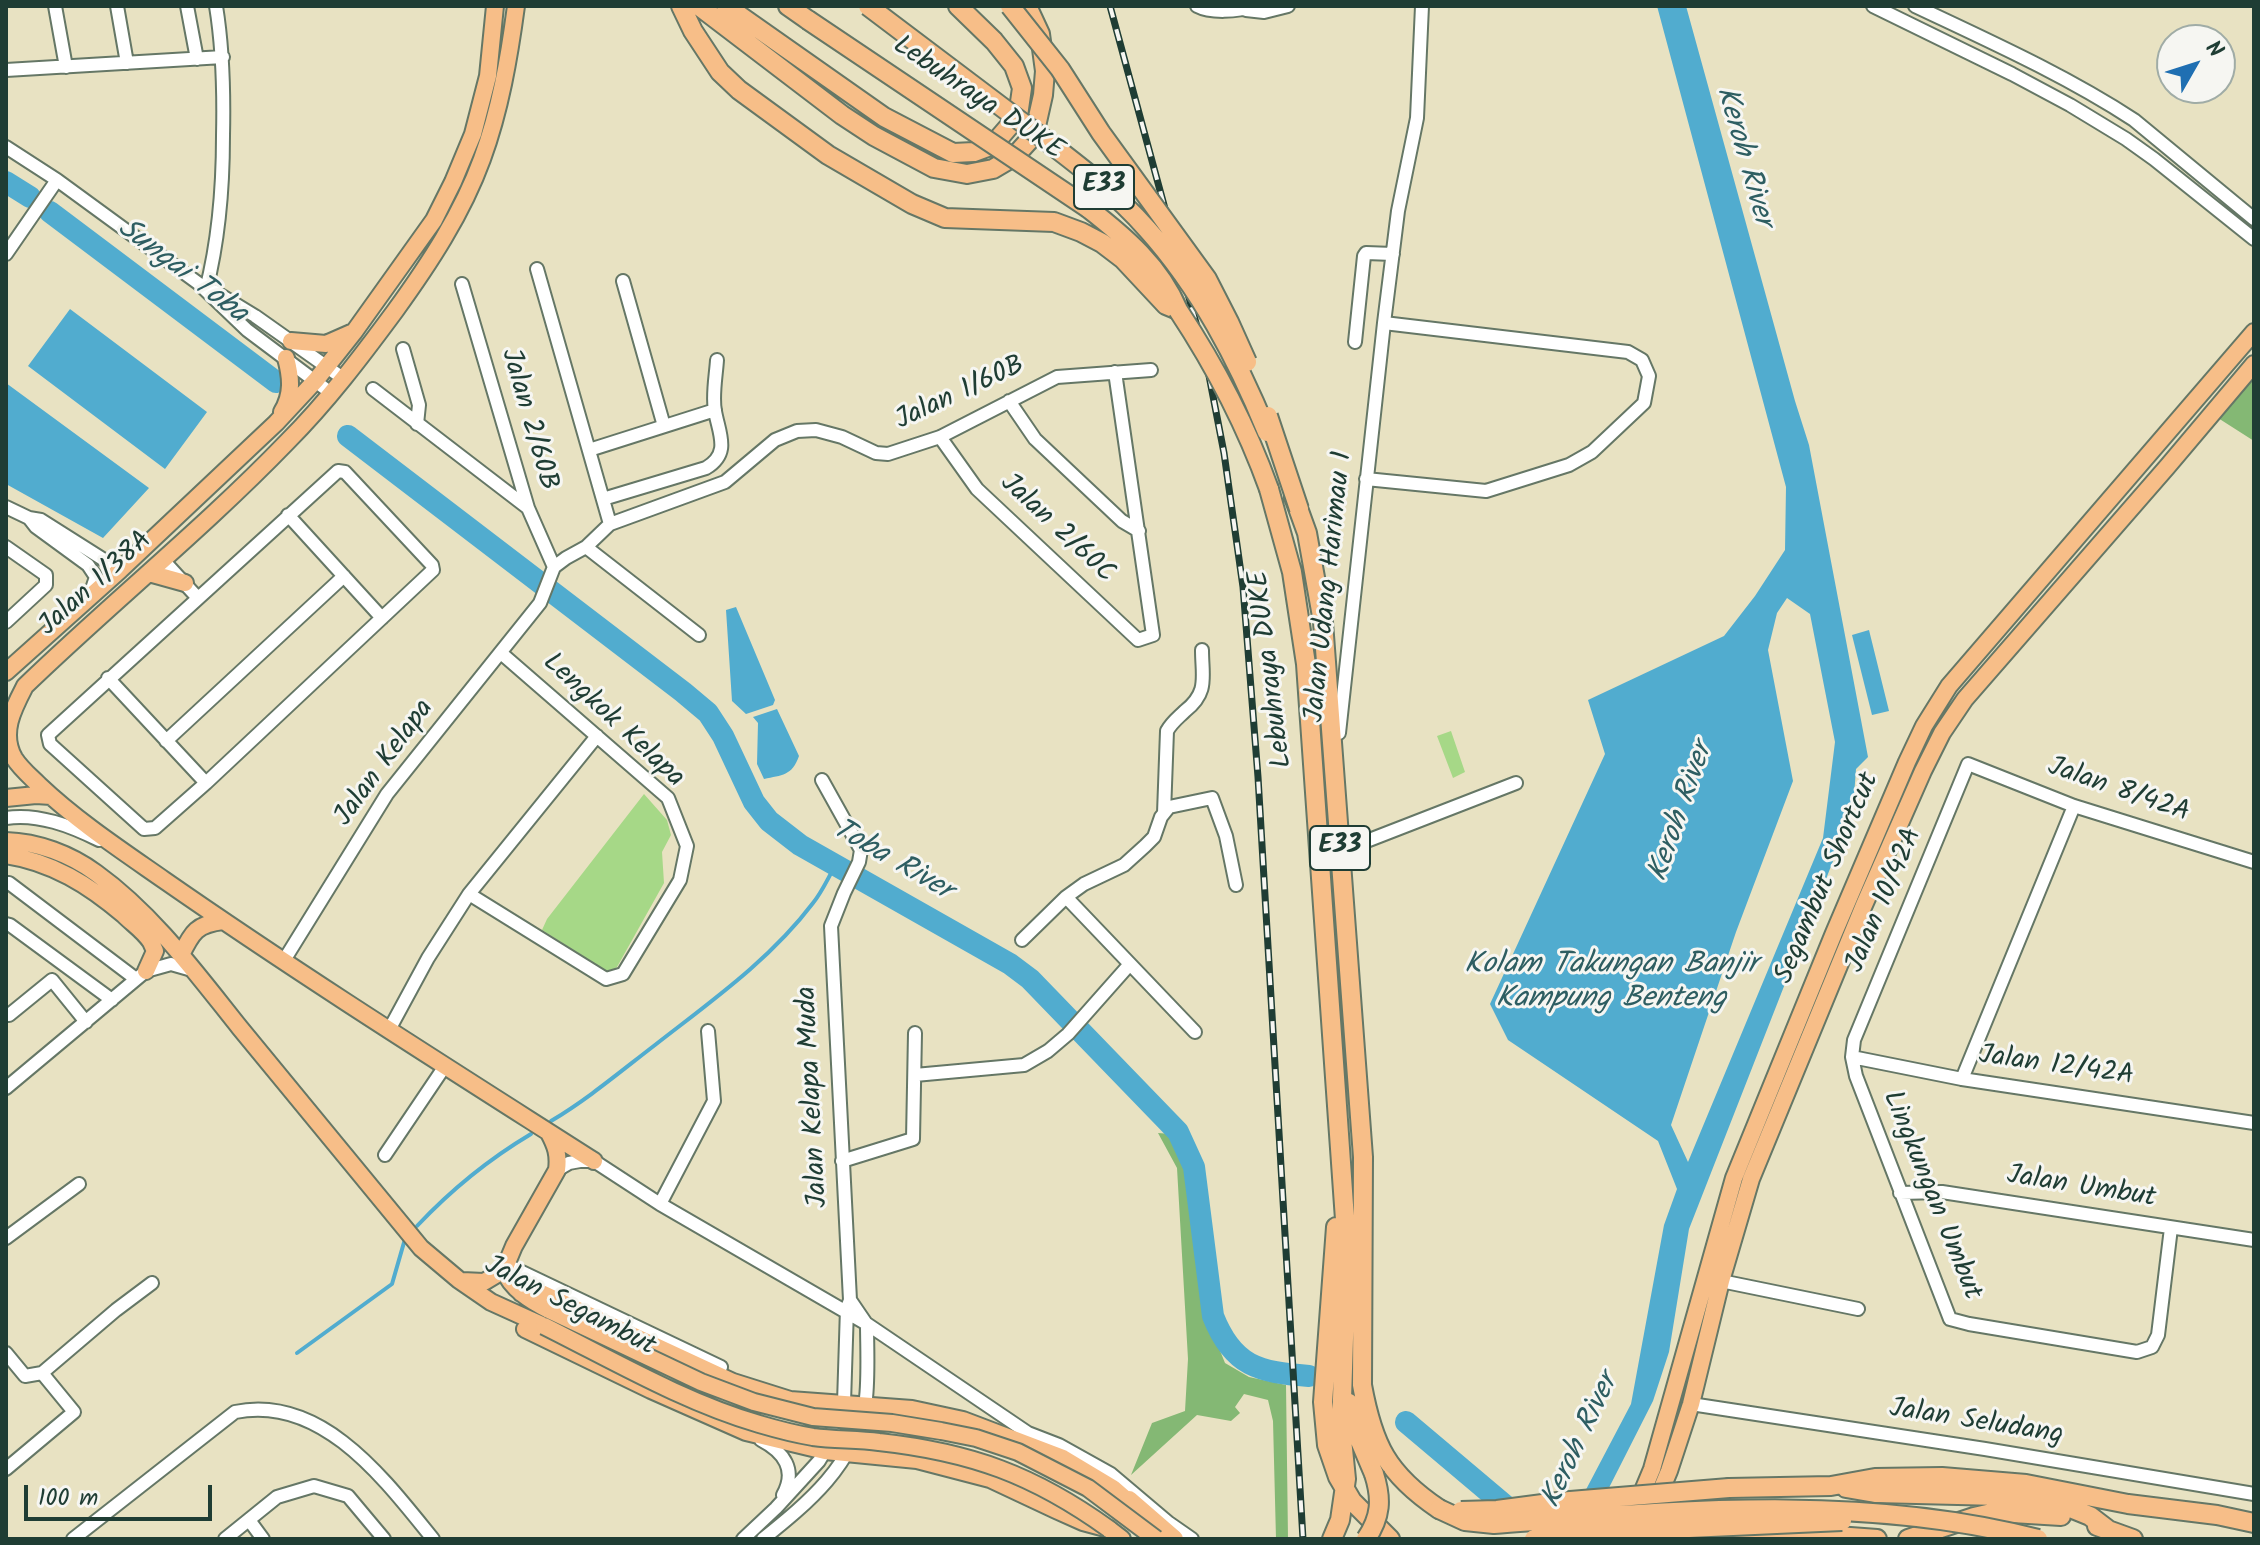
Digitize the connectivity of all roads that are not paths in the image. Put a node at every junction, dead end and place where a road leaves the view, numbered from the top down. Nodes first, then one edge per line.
1 (55, 6) edge
2 (117, 6) edge
3 (187, 6) edge
4 (216, 6) edge
5 (495, 6) edge
6 (516, 6) edge
7 (681, 6) edge
8 (699, 6) edge
9 (726, 6) edge
10 (788, 6) edge
11 (868, 6) edge
12 (958, 6) edge
13 (1010, 6) edge
14 (1027, 6) edge
15 (1197, 6) edge
16 (1288, 6) edge
17 (1422, 6) edge
18 (1873, 6) edge
19 (1915, 6) edge
20 (1247, 8) edge
21 (223, 57) junction
22 (197, 59) junction
23 (127, 63) junction
24 (66, 67) junction
25 (6, 70) edge
26 (6, 147) edge
27 (57, 180) junction
28 (2254, 219) edge
29 (2254, 239) edge
30 (6, 254) edge
31 (1393, 254) junction
32 (537, 269) dead end
33 (623, 281) dead end
34 (462, 284) dead end
35 (204, 287) junction
36 (1178, 310) junction
37 (1384, 323) junction
38 (354, 332) junction
39 (2254, 332) edge
40 (1355, 342) dead end
41 (403, 349) dead end
42 (289, 350) junction
43 (717, 360) dead end
44 (2254, 364) edge
45 (327, 366) junction
46 (1151, 370) dead end
47 (1115, 372) junction
48 (344, 379) junction
49 (316, 380) junction
50 (373, 389) dead end
51 (331, 393) junction
52 (1009, 401) junction
53 (715, 410) junction
54 (276, 423) junction
55 (417, 424) junction
56 (664, 426) junction
57 (940, 437) junction
58 (589, 450) junction
59 (716, 462) junction
60 (1366, 479) junction
61 (725, 482) junction
62 (201, 493) junction
63 (603, 499) junction
64 (6, 507) edge
65 (528, 508) junction
66 (1299, 509) junction
67 (288, 515) junction
68 (29, 518) junction
69 (610, 524) junction
70 (1139, 531) junction
71 (6, 547) edge
72 (586, 547) junction
73 (164, 553) junction
74 (120, 570) junction
75 (552, 571) junction
76 (149, 573) junction
77 (344, 576) junction
78 (185, 583) junction
79 (92, 596) junction
80 (197, 597) junction
81 (382, 618) junction
82 (6, 622) edge
83 (699, 635) dead end
84 (1202, 650) dead end
85 (501, 653) junction
86 (6, 672) edge
87 (108, 678) junction
88 (597, 736) junction
89 (166, 741) junction
90 (1968, 764) joint
91 (822, 780) dead end
92 (206, 783) junction
93 (1516, 783) dead end
94 (51, 796) junction
95 (6, 798) edge
96 (2074, 806) junction
97 (1164, 813) junction
98 (6, 818) edge
99 (6, 841) edge
100 (1346, 849) junction
101 (6, 855) edge
102 (131, 857) junction
103 (2254, 862) edge
104 (9, 883) dead end
105 (1236, 885) dead end
106 (469, 894) junction
107 (1066, 897) junction
108 (223, 921) junction
109 (6, 924) edge
110 (1022, 940) dead end
111 (181, 955) junction
112 (283, 962) junction
113 (1130, 964) junction
114 (192, 970) junction
115 (141, 975) junction
116 (112, 1000) junction
117 (9, 1015) dead end
118 (86, 1022) junction
119 (389, 1030) junction
120 (708, 1031) dead end
121 (1195, 1032) dead end
122 (915, 1033) dead end
123 (1852, 1057) junction
124 (445, 1066) junction
125 (915, 1075) junction
126 (1962, 1079) junction
127 (6, 1088) edge
128 (2254, 1123) edge
129 (548, 1132) junction
130 (385, 1155) dead end
131 (594, 1161) junction
132 (842, 1161) junction
133 (557, 1170) junction
134 (1368, 1176) dead end
135 (79, 1184) dead end
136 (1900, 1193) junction
137 (1343, 1201) junction
138 (660, 1204) junction
139 (2171, 1228) junction
140 (6, 1238) edge
141 (2254, 1240) edge
142 (505, 1267) junction
143 (459, 1280) junction
144 (1721, 1281) junction
145 (152, 1283) dead end
146 (521, 1293) junction
147 (850, 1300) junction
148 (491, 1302) junction
149 (1858, 1309) dead end
150 (848, 1315) junction
151 (546, 1318) junction
152 (867, 1324) junction
153 (6, 1353) edge
154 (721, 1367) dead end
155 (42, 1373) junction
156 (1352, 1374) junction
157 (733, 1382) junction
158 (844, 1403) junction
159 (865, 1404) junction
160 (1691, 1404) junction
161 (884, 1406) junction
162 (739, 1429) junction
163 (825, 1451) junction
164 (847, 1455) junction
165 (874, 1456) junction
166 (6, 1469) edge
167 (1831, 1486) junction
168 (2254, 1494) edge
169 (1129, 1500) junction
170 (776, 1508) junction
171 (1439, 1509) junction
172 (1886, 1514) junction
173 (249, 1520) junction
174 (2254, 1523) edge
175 (2107, 1529) junction
176 (1116, 1534) edge
177 (73, 1539) edge
178 (225, 1539) edge
179 (263, 1539) edge
180 (384, 1539) edge
181 (433, 1539) edge
182 (743, 1539) edge
183 (763, 1539) edge
184 (1156, 1539) edge
185 (1165, 1539) edge
186 (1174, 1539) edge
187 (1192, 1539) edge
188 (1332, 1539) edge
189 (1366, 1539) edge
190 (1390, 1539) edge
191 (1534, 1539) edge
192 (1621, 1539) edge
193 (1641, 1539) edge
194 (1729, 1539) edge
195 (1877, 1539) edge
196 (1908, 1539) edge
197 (2038, 1539) edge
198 (2133, 1539) edge

1 - 24 street
2 - 23 street
3 - 22 street
4 - 21 street
5 - 38 main road, Jalan 1/38A
6 - 48 main road, Jalan 1/38A
7 - 36 highway
8 - 14 highway
9 - 12 highway
10 - 36 highway, Lebuhraya DUKE / E33, bridge
11 - 66 highway, Lebuhraya DUKE / E33, bridge
13 - 66 highway, bridge
15 - 20 street
16 - 20 street
17 - 31 street, Jalan Udang Harimau 1
18 - 29 street
19 - 28 street
21 - 22 street
21 - 35 street
22 - 23 street
23 - 24 street
24 - 25 street
26 - 27 street
27 - 30 street
27 - 35 street
31 - 37 street, Jalan Udang Harimau 1
31 - 40 street
32 - 58 street
33 - 56 street
34 - 65 street, Jalan 2/60B
35 - 42 street
36 - 137 highway, Lebuhraya DUKE / E33, bridge
37 - 60 street, Jalan Udang Harimau 1
37 - 60 street
38 - 42 main road
38 - 45 main road, Jalan 1/38A
39 - 192 main road, Segambut Shortcut
41 - 55 street
42 - 45 street
42 - 49 street
42 - 54 main road
43 - 53 street
44 - 144 main road, Segambut Shortcut
45 - 48 street
45 - 49 main road, Jalan 1/38A
46 - 47 street, Jalan 1/60B
47 - 52 street, Jalan 1/60B
47 - 70 street
48 - 51 main road, Jalan 1/38A
49 - 51 street
49 - 54 main road, Jalan 1/38A
50 - 55 street
51 - 73 main road, Jalan 1/38A
52 - 57 street, Jalan 1/60B
52 - 70 street
53 - 56 street
53 - 59 street
54 - 62 main road, Jalan 1/38A
55 - 65 street
56 - 58 street
57 - 61 street, Jalan 1/60B
57 - 70 street, Jalan 2/60C
58 - 63 street
59 - 61 street
59 - 63 street
60 - 100 street, Jalan Udang Harimau 1
61 - 69 street, Jalan 1/60B
62 - 73 main road
62 - 74 main road, Jalan 1/38A
63 - 69 street
64 - 68 street
65 - 75 street, Jalan 2/60B
66 - 156 highway, Lebuhraya DUKE / E33
67 - 77 street
67 - 80 street
67 - 81 street
68 - 74 street
68 - 79 street
69 - 72 street, Jalan 1/60B
71 - 82 street
72 - 75 street, Jalan 1/60B
72 - 83 street
73 - 76 main road, Jalan 1/38A
73 - 78 main road
73 - 79 main road
74 - 79 main road, Jalan 1/38A
75 - 85 street, Jalan Kelapa
76 - 78 main road
76 - 94 main road, Jalan 1/38A
77 - 81 street
77 - 89 street
78 - 80 street
79 - 86 main road, Jalan 1/38A
80 - 87 street
81 - 92 street
84 - 97 street
85 - 88 street, Lengkok Kelapa
85 - 112 street, Jalan Kelapa
87 - 89 street
87 - 92 street
88 - 106 street
88 - 106 street, Lengkok Kelapa
89 - 92 street
90 - 96 street, Jalan 8/42A
90 - 123 street, Jalan 10/42A
91 - 132 street, Jalan Kelapa Muda
93 - 100 street
94 - 95 main road
94 - 102 main road, Jalan 1/38A
96 - 103 street, Jalan 8/42A
96 - 126 street
97 - 105 street
97 - 107 street
98 - 102 street
99 - 111 main road, Jalan Segambut
100 - 134 street, Jalan Udang Harimau 1
101 - 115 main road
102 - 108 main road
104 - 115 street
106 - 119 street
107 - 110 street
107 - 113 street
108 - 111 main road
108 - 112 main road
109 - 116 street
111 - 114 main road, Jalan Segambut
112 - 119 main road
113 - 121 street
113 - 125 street
114 - 115 street
114 - 143 main road, Jalan Segambut
115 - 116 street
116 - 118 street
117 - 118 street
118 - 127 street
119 - 124 main road
120 - 138 street
122 - 125 street
123 - 126 street, Jalan 12/42A
123 - 136 street, Lingkungan Umbut
124 - 129 main road
124 - 130 street
125 - 132 street
126 - 128 street, Jalan 12/42A
129 - 131 main road
129 - 133 main road
131 - 133 street
131 - 138 street
132 - 147 street, Jalan Kelapa Muda
133 - 142 main road, Jalan Segambut
135 - 140 street
136 - 139 street, Jalan Umbut
136 - 139 street, Lingkungan Umbut
137 - 156 highway, Lebuhraya DUKE / E33
137 - 190 highway, E33
138 - 150 street
139 - 141 street, Jalan Umbut
142 - 143 main road
142 - 146 main road, Jalan Segambut
142 - 154 street
143 - 148 main road, Jalan Segambut
144 - 149 street
144 - 160 main road, Segambut Shortcut
145 - 155 street
146 - 151 main road, Jalan Segambut
146 - 157 main road
147 - 150 street, Jalan Kelapa Muda
147 - 152 street
148 - 151 main road, Jalan Segambut
148 - 162 main road
150 - 152 street
150 - 158 street, Jalan Kelapa Muda
151 - 176 main road, Jalan Segambut, bridge
151 - 184 main road, Jalan Segambut, bridge
152 - 159 street
152 - 187 street
153 - 155 street
155 - 166 street
156 - 171 highway, E33
156 - 188 highway, E33
156 - 189 highway, bridge
157 - 158 main road
157 - 162 main road
158 - 159 main road
158 - 163 street, Jalan Kelapa Muda
159 - 161 main road
159 - 164 street
160 - 168 street, Jalan Seludang
160 - 193 main road, Segambut Shortcut
161 - 165 main road
161 - 169 main road
162 - 163 main road
162 - 170 street
163 - 164 main road
163 - 170 street, Jalan Kelapa Muda
164 - 165 main road
164 - 183 street
165 - 176 main road
167 - 171 highway, bridge
167 - 174 highway
167 - 175 highway
169 - 185 main road
169 - 186 highway
170 - 182 street, Jalan Kelapa Muda
171 - 172 highway, E33, bridge
172 - 191 highway, bridge
172 - 197 highway, E33, bridge
173 - 178 street
173 - 179 street
173 - 180 street
175 - 196 highway
175 - 198 highway
177 - 181 street
194 - 195 highway

